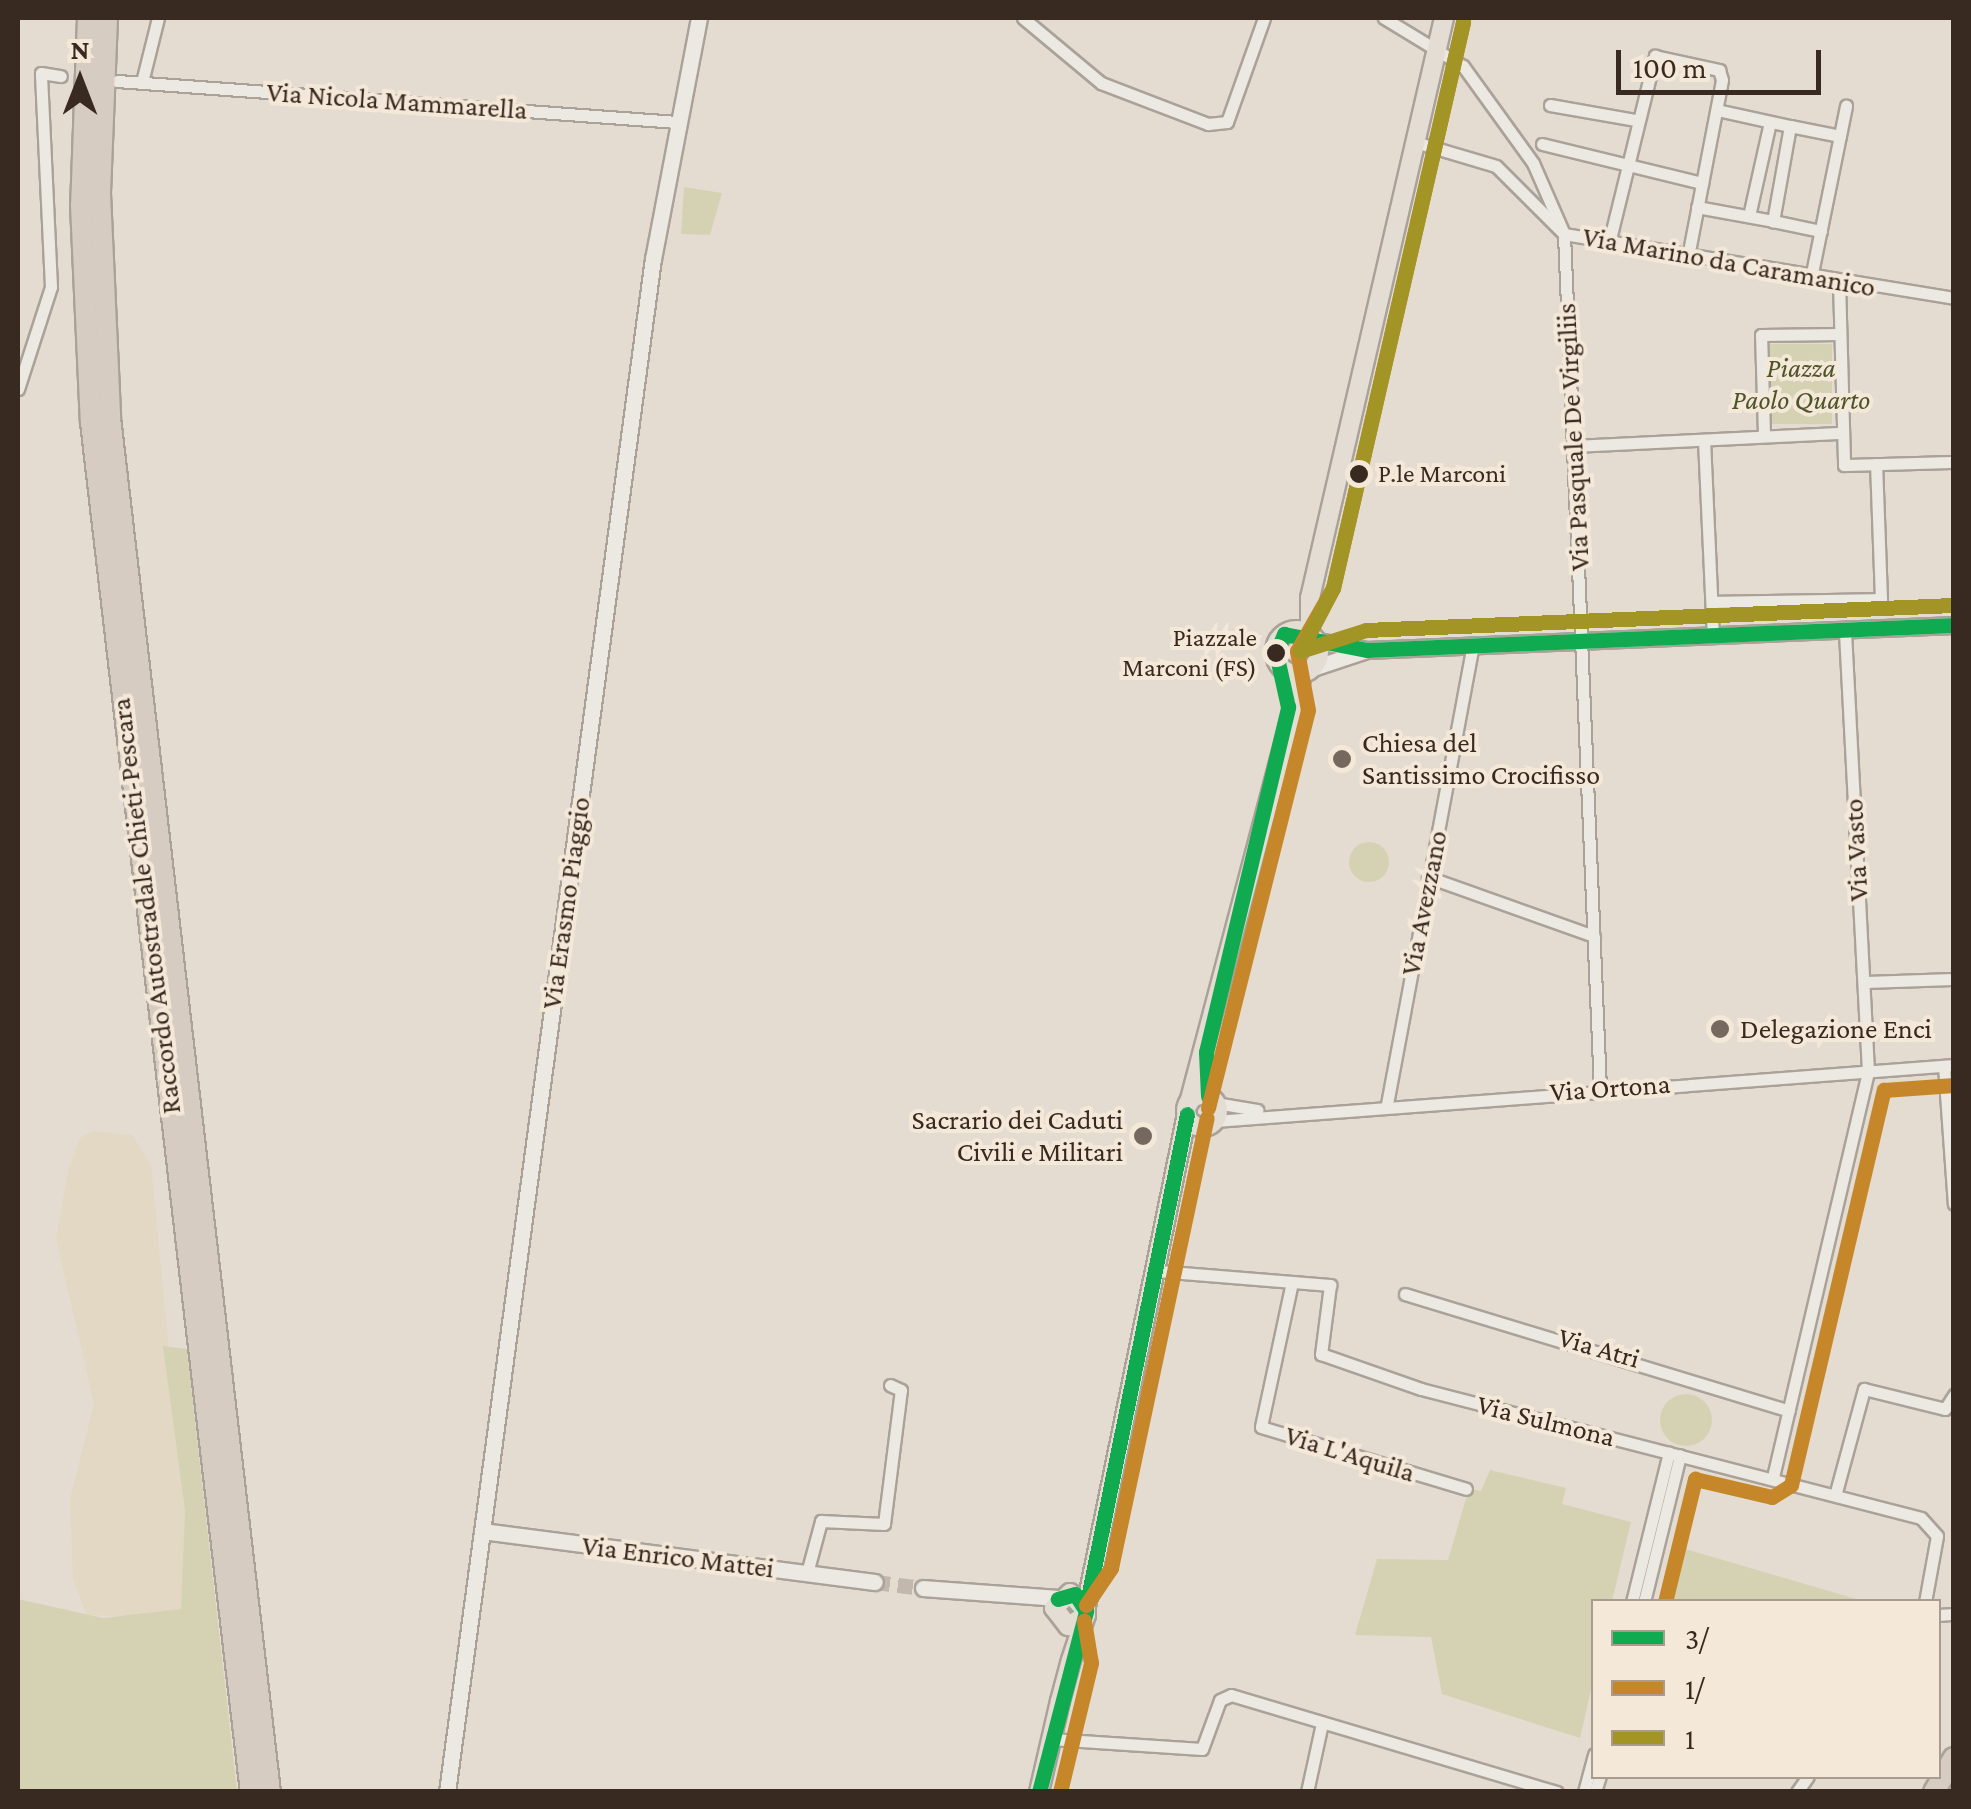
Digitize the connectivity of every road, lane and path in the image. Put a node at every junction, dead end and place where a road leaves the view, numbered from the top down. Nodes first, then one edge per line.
1 (88, 18) edge
2 (107, 18) edge
3 (158, 18) edge
4 (699, 18) edge
5 (1022, 18) edge
6 (1264, 18) edge
7 (1384, 18) edge
8 (1444, 18) edge
9 (1437, 48) junction
10 (61, 76) dead end
11 (117, 81) dead end
12 (142, 82) junction
13 (1550, 105) dead end
14 (1846, 106) dead end
15 (1718, 110) junction
16 (1635, 120) junction
17 (676, 122) junction
18 (1770, 122) junction
19 (1790, 126) junction
20 (1840, 136) junction
21 (1416, 142) junction
22 (1542, 144) dead end
23 (1626, 166) junction
24 (1702, 183) junction
25 (1697, 207) junction
26 (1750, 216) junction
27 (1773, 221) junction
28 (1821, 230) junction
29 (1564, 234) junction
30 (1609, 243) junction
31 (1688, 258) junction
32 (1811, 278) junction
33 (1839, 282) junction
34 (1954, 298) edge
35 (1840, 334) junction
36 (18, 389) edge
37 (1843, 432) junction
38 (1764, 434) junction
39 (1704, 440) junction
40 (1574, 446) junction
41 (1954, 462) edge
42 (1876, 464) junction
43 (1712, 602) junction
44 (1954, 625) edge
45 (1844, 629) junction
46 (1302, 634) junction
47 (1713, 635) junction
48 (1582, 640) junction
49 (1472, 644) junction
50 (1368, 650) junction
51 (1295, 669) junction
52 (1428, 877) junction
53 (1594, 936) junction
54 (1954, 978) edge
55 (1864, 982) junction
56 (1949, 1065) edge
57 (1868, 1071) junction
58 (1600, 1089) junction
59 (1387, 1104) junction
60 (1203, 1110) junction
61 (1954, 1204) edge
62 (1157, 1271) junction
63 (1292, 1282) junction
64 (1405, 1294) dead end
65 (890, 1385) dead end
66 (1954, 1396) edge
67 (1789, 1411) junction
68 (1674, 1453) junction
69 (1773, 1477) junction
70 (1466, 1489) dead end
71 (1836, 1492) junction
72 (482, 1531) junction
73 (1090, 1569) junction
74 (807, 1573) junction
75 (875, 1582) tunnel mouth
76 (923, 1588) tunnel mouth
77 (1633, 1599) edge
78 (1645, 1599) edge
79 (1926, 1599) edge
80 (1062, 1607) junction
81 (1086, 1611) junction
82 (1070, 1660) junction
83 (1322, 1723) junction
84 (1050, 1739) junction
85 (1953, 1758) edge
86 (1591, 1765) edge
87 (266, 1790) edge
88 (447, 1792) edge
89 (1039, 1792) edge
90 (1307, 1792) edge
91 (1557, 1792) edge
92 (1584, 1792) edge
93 (1934, 1792) edge

1 - 87 highway, Raccordo Autostradale Chieti-Pescara
2 - 87 highway, Raccordo Autostradale Chieti-Pescara
3 - 12 street
4 - 17 street, Via Erasmo Piaggio
5 - 6 street
7 - 9 street
8 - 9 main road
9 - 21 main road
9 - 29 street
10 - 36 street
11 - 12 street, Via Nicola Mammarella
12 - 17 street, Via Nicola Mammarella
13 - 16 street
14 - 20 street
15 - 16 street
15 - 18 street
15 - 24 street
16 - 23 street
17 - 72 street, Via Erasmo Piaggio
18 - 19 street
18 - 26 street
19 - 20 street
19 - 27 street
20 - 28 street
21 - 29 street, Via Marino da Caramanico
21 - 46 main road
22 - 23 street
23 - 24 street
23 - 30 street
24 - 25 street
25 - 26 street
25 - 31 street
26 - 27 street
27 - 28 street
28 - 32 street
29 - 30 street, Via Marino da Caramanico
29 - 40 street, Via Pasquale De Virgiliis
30 - 31 street, Via Marino da Caramanico
31 - 32 street, Via Marino da Caramanico
32 - 33 street, Via Marino da Caramanico
33 - 34 street, Via Marino da Caramanico
33 - 35 street
35 - 37 street
35 - 38 street
37 - 38 street
37 - 42 street
38 - 39 street
39 - 40 street
39 - 43 street
40 - 48 street, Via Pasquale De Virgiliis
41 - 42 street
42 - 43 street
43 - 47 street
44 - 45 street
45 - 47 street
45 - 55 street, Via Vasto
46 - 50 street
46 - 51 main road
46 - 51 main road
47 - 48 street
48 - 49 street
48 - 53 street, Via Pasquale De Virgiliis
49 - 50 street
49 - 52 street, Via Avezzano
50 - 51 street
51 - 60 main road
52 - 53 street
52 - 59 street, Via Avezzano
53 - 58 street, Via Pasquale De Virgiliis
54 - 55 street
55 - 57 street, Via Vasto
56 - 57 street, Via Ortona
56 - 61 street
57 - 58 street, Via Ortona
57 - 67 street, Via Vasto
58 - 59 street, Via Ortona
59 - 60 street, Via Ortona
60 - 62 main road
62 - 63 street, Via Sulmona
62 - 73 main road
63 - 68 street, Via Sulmona
63 - 70 street, Via L'Aquila
64 - 67 street, Via Atri
65 - 74 street
66 - 71 street
67 - 69 street, Via Vasto
68 - 69 street, Via Sulmona
68 - 77 street
68 - 78 street
69 - 71 street, Via Sulmona
71 - 79 street, Via Sulmona
72 - 74 street, Via Enrico Mattei
72 - 88 street, Via Erasmo Piaggio
73 - 80 main road
73 - 81 main road
74 - 75 street, Via Enrico Mattei
76 - 80 street
80 - 81 main road
80 - 81 main road
80 - 82 main road
81 - 82 main road
82 - 84 main road
83 - 84 street
83 - 90 street
83 - 91 street
84 - 89 main road
85 - 93 highway
86 - 92 street

